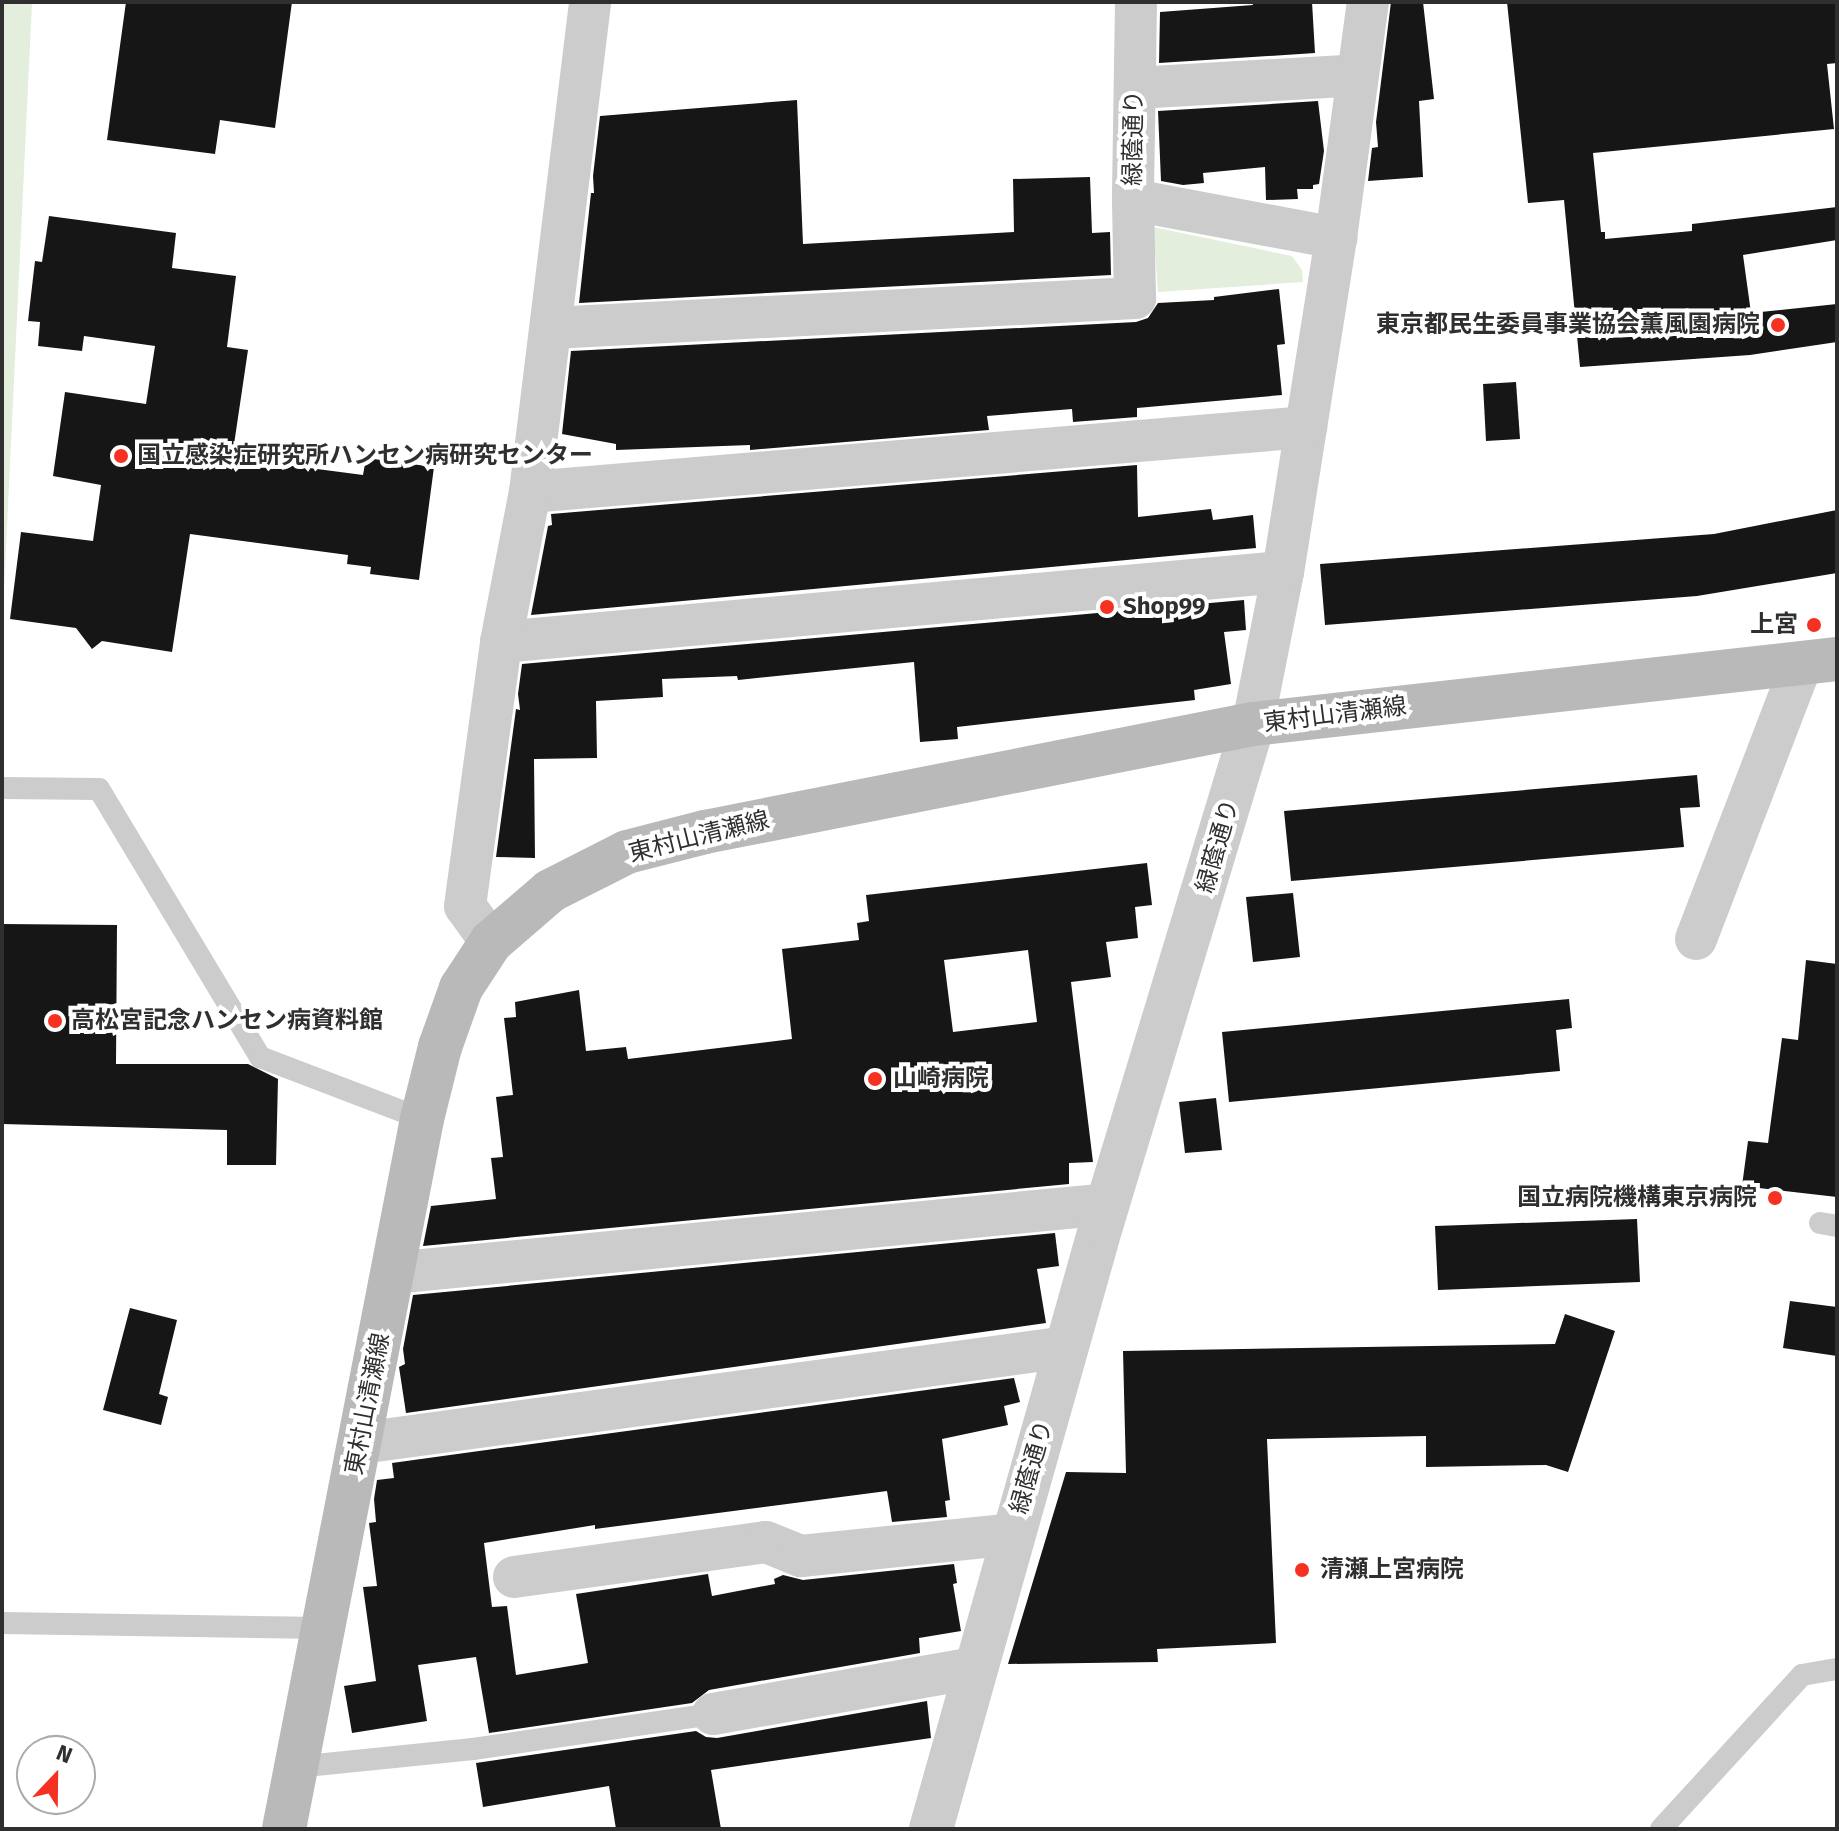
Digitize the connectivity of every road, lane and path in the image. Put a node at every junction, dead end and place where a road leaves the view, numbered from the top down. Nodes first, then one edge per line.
1 (590, 2) edge
2 (1136, 2) edge
3 (1368, 2) edge
4 (1358, 75) junction
5 (1135, 88) junction
6 (1133, 200) junction
7 (1336, 238) junction
8 (551, 328) junction
9 (1306, 427) junction
10 (530, 492) junction
11 (1283, 572) junction
12 (501, 642) junction
13 (1819, 662) edge
14 (1253, 724) junction
15 (2, 788) edge
16 (1696, 939) dead end
17 (491, 942) junction
18 (422, 1119) junction
19 (1108, 1204) junction
20 (392, 1273) junction
21 (1066, 1347) junction
22 (361, 1443) junction
23 (1013, 1534) junction
24 (514, 1577) dead end
25 (2, 1623) edge
26 (325, 1628) junction
27 (974, 1668) junction
28 (1837, 1669) edge
29 (713, 1714) joint
30 (296, 1767) junction
31 (284, 1829) edge
32 (931, 1829) edge
33 (1661, 1829) edge

1 - 8 street
2 - 5 street, 緑蔭通り
3 - 4 street
4 - 5 street
4 - 7 street
5 - 6 street, 緑蔭通り
6 - 7 street, 緑蔭通り
6 - 8 street
7 - 9 street, 緑蔭通り
8 - 10 street
9 - 10 street
9 - 11 street, 緑蔭通り
10 - 12 street
11 - 12 street
11 - 14 street, 緑蔭通り
12 - 17 street
13 - 14 main road, 東村山清瀬線
13 - 16 street
14 - 17 main road, 東村山清瀬線
14 - 19 street, 緑蔭通り
15 - 18 lane
17 - 18 main road, 東村山清瀬線
18 - 20 main road, 東村山清瀬線
19 - 20 street
19 - 21 street, 緑蔭通り
20 - 22 main road, 東村山清瀬線
21 - 22 street
21 - 23 street, 緑蔭通り
22 - 26 main road, 東村山清瀬線
23 - 24 street
23 - 27 street, 緑蔭通り
25 - 26 lane
26 - 30 main road, 東村山清瀬線
27 - 29 street
27 - 32 street, 緑蔭通り
28 - 33 lane
29 - 30 lane
30 - 31 main road, 東村山清瀬線

